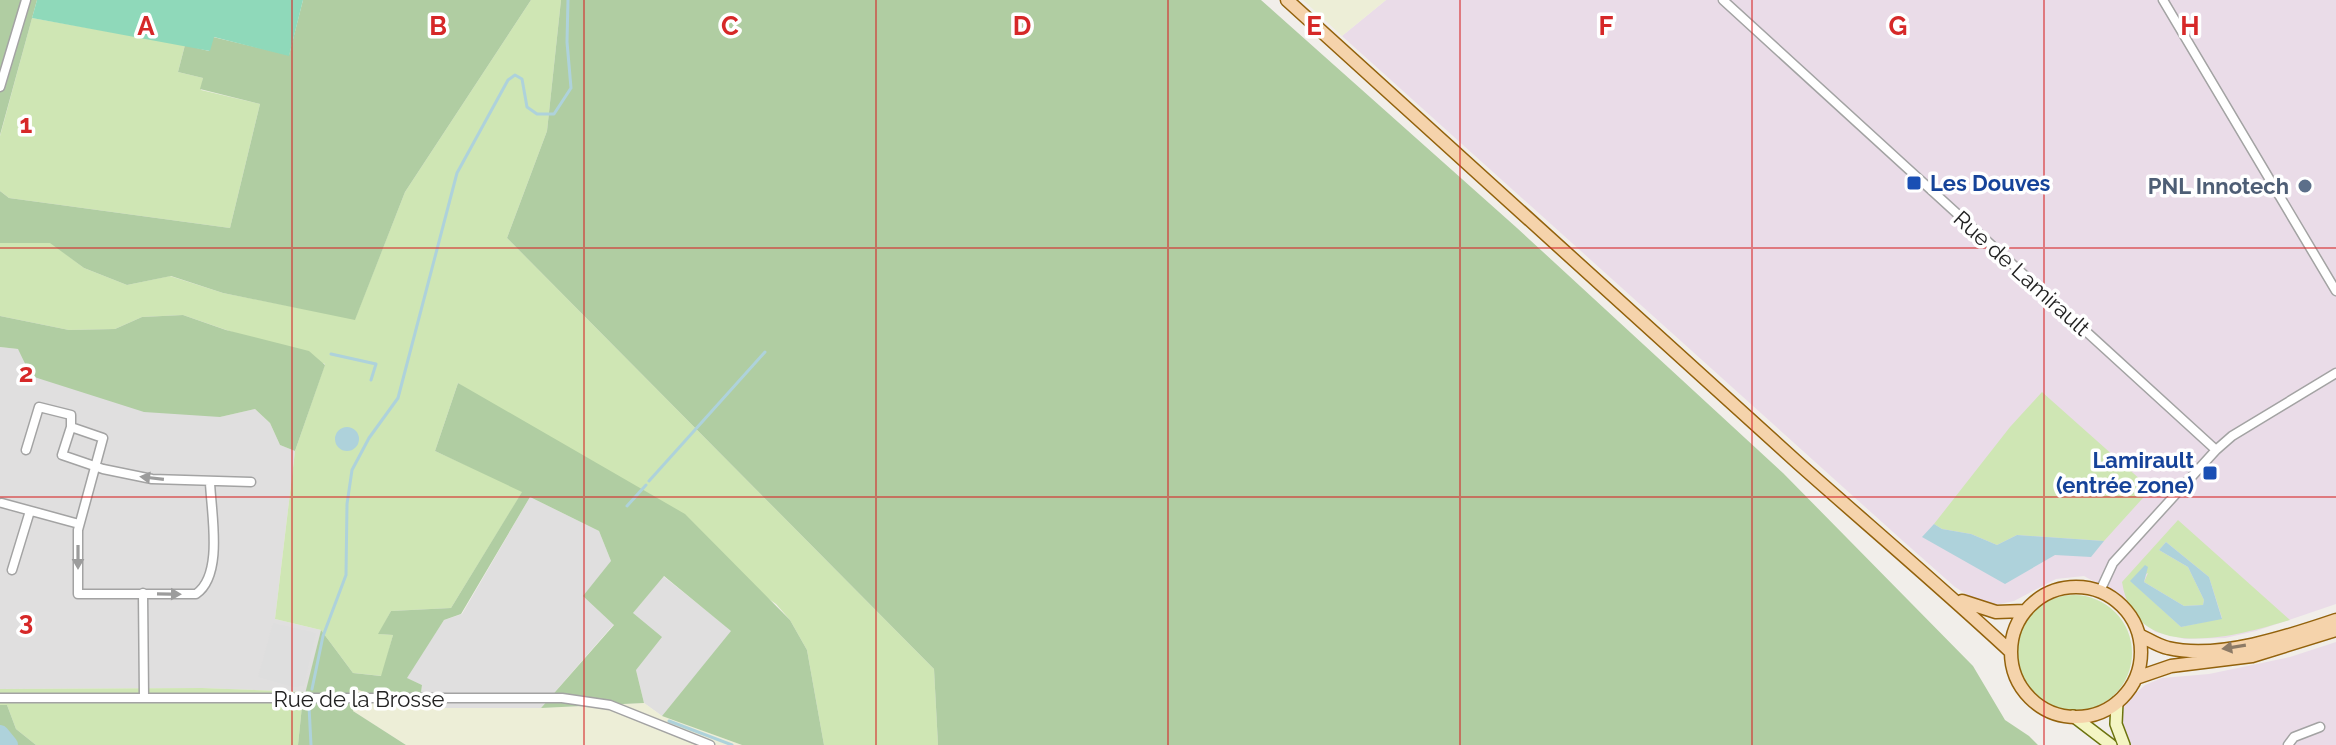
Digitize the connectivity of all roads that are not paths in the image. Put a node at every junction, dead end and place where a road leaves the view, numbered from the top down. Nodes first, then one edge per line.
1 (26, 0) edge
2 (1287, 0) edge
3 (1723, 0) edge
4 (2163, 0) edge
5 (0, 87) edge
6 (2336, 291) edge
7 (2336, 373) edge
8 (71, 427) junction
9 (26, 450) dead end
10 (2216, 450) junction
11 (95, 466) junction
12 (210, 482) junction
13 (251, 482) dead end
14 (2, 503) dead end
15 (30, 511) junction
16 (79, 524) junction
17 (12, 570) dead end
18 (2100, 591) junction
19 (143, 593) junction
20 (1955, 598) junction
21 (2025, 611) junction
22 (2336, 620) edge
23 (2336, 630) edge
24 (2139, 635) junction
25 (2011, 652) junction
26 (2136, 678) junction
27 (0, 698) edge
28 (144, 698) junction
29 (2117, 702) junction
30 (2073, 716) junction
31 (2320, 727) dead end
32 (710, 745) edge
33 (2111, 745) edge
34 (2124, 745) edge
35 (2288, 745) edge

1 - 5 street
2 - 20 main road
3 - 10 street, Rue de Lamirault
4 - 6 street
7 - 10 street
8 - 9 street
8 - 11 street
8 - 11 street
10 - 18 street
12 -> 11 street
11 - 16 street
12 - 13 street
19 -> 12 street
14 - 15 street
15 - 16 street
15 - 17 street
16 -> 19 street
18 - 21 main road
18 - 24 main road
19 - 28 street
20 - 21 main road
20 - 25 main road
21 - 25 main road
22 -> 24 main road
23 - 26 main road
24 - 26 main road
25 - 30 main road
26 - 29 main road
27 - 28 street, Rue de la Brosse
28 - 32 street, Rue de la Brosse
29 - 30 main road
29 - 34 main road
30 - 33 main road
31 - 35 street

